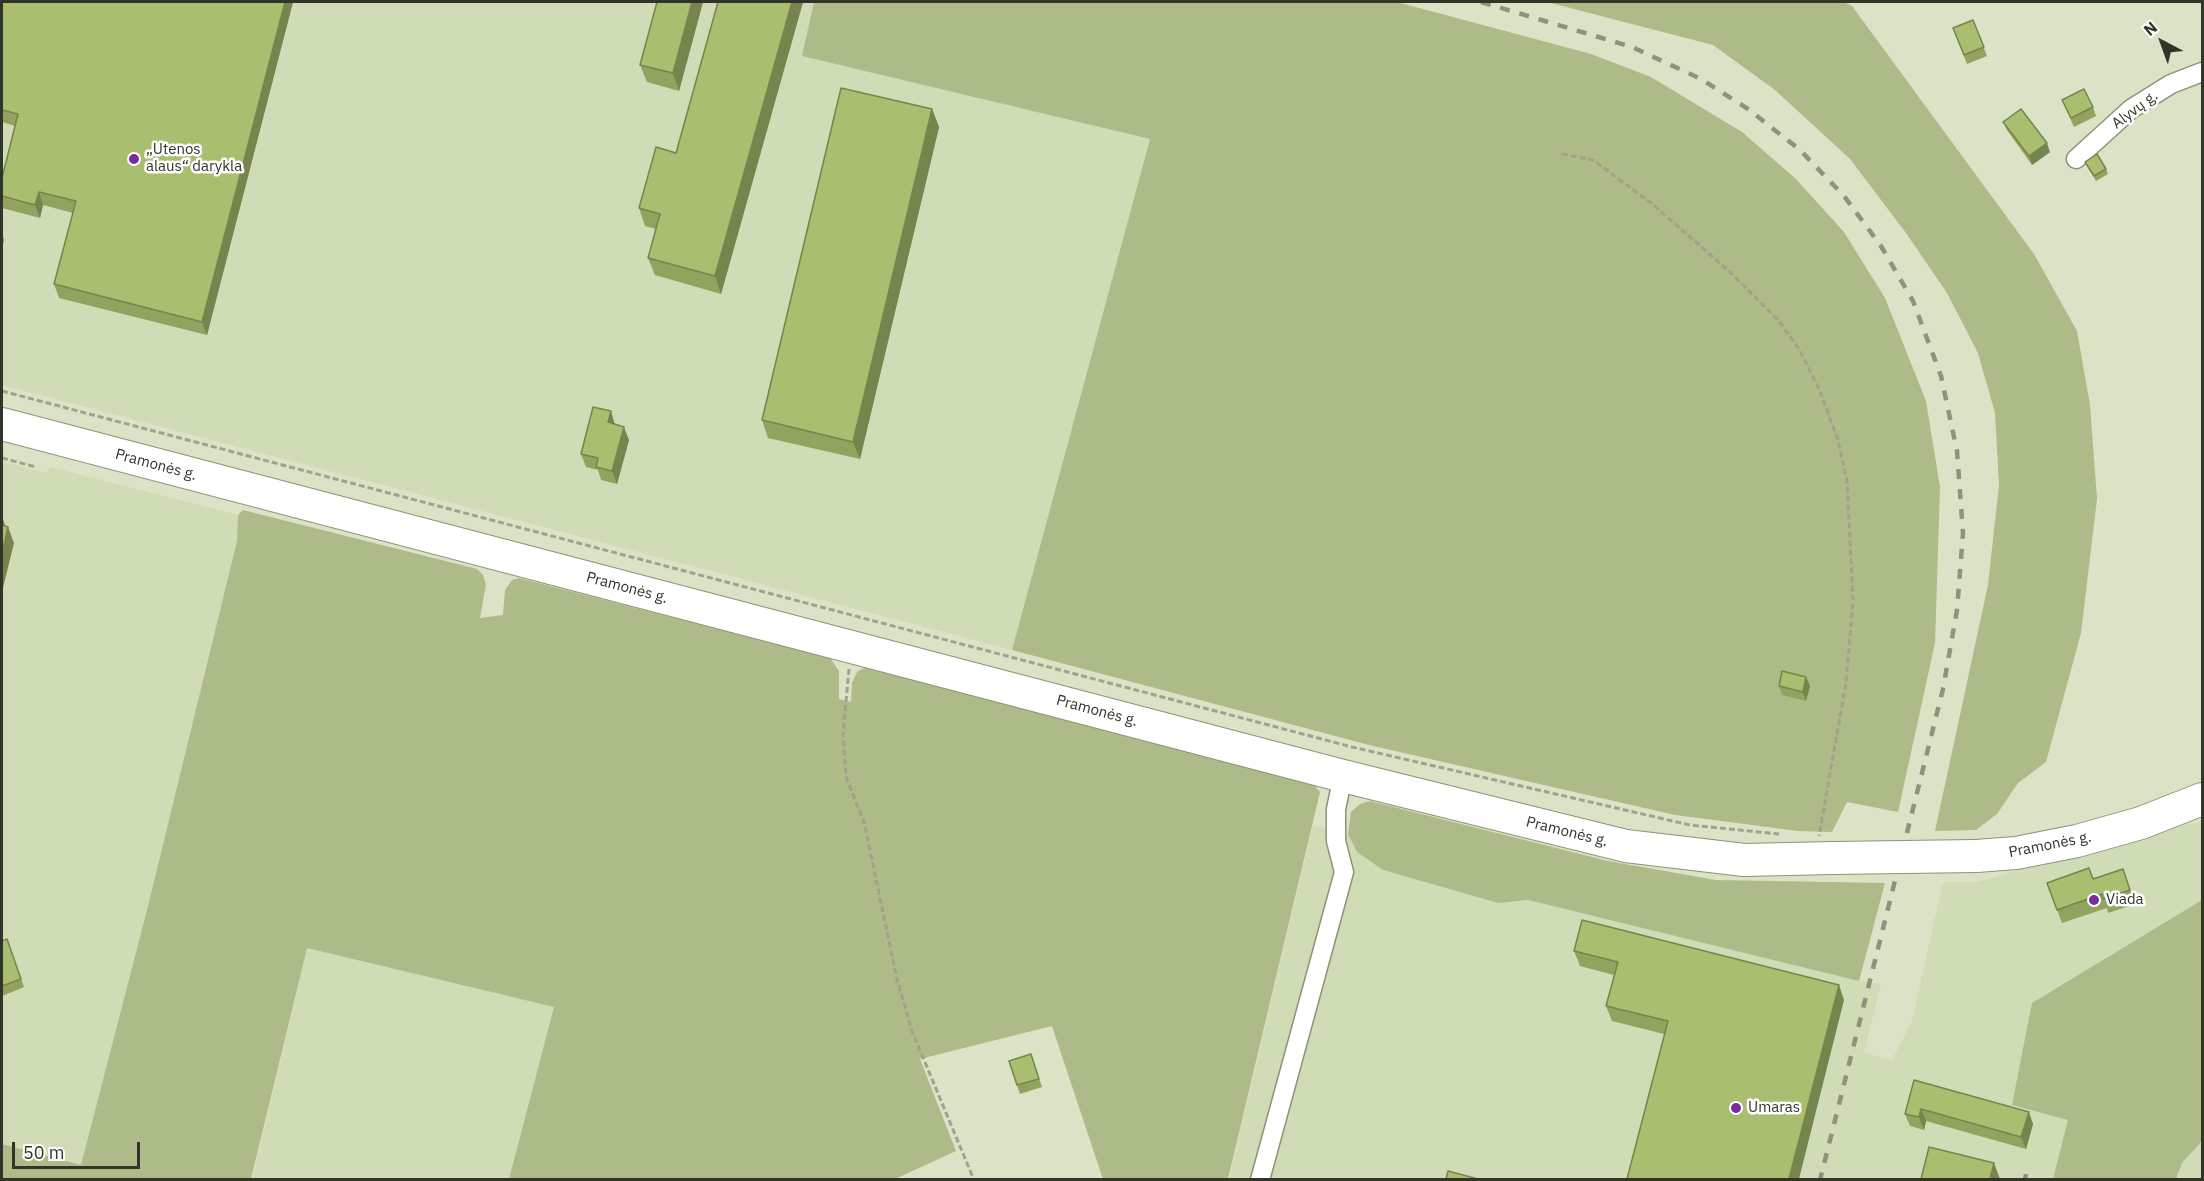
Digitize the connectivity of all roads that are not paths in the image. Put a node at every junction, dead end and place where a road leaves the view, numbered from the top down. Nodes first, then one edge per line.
1 (2202, 72) edge
2 (2076, 159) dead end
3 (2, 424) edge
4 (1343, 776) junction
5 (2202, 800) edge
6 (1260, 1179) edge

1 - 2 street, Alyvų g.
3 - 4 highway, Pramonės g.
4 - 5 highway, Pramonės g., bridge
4 - 6 street

